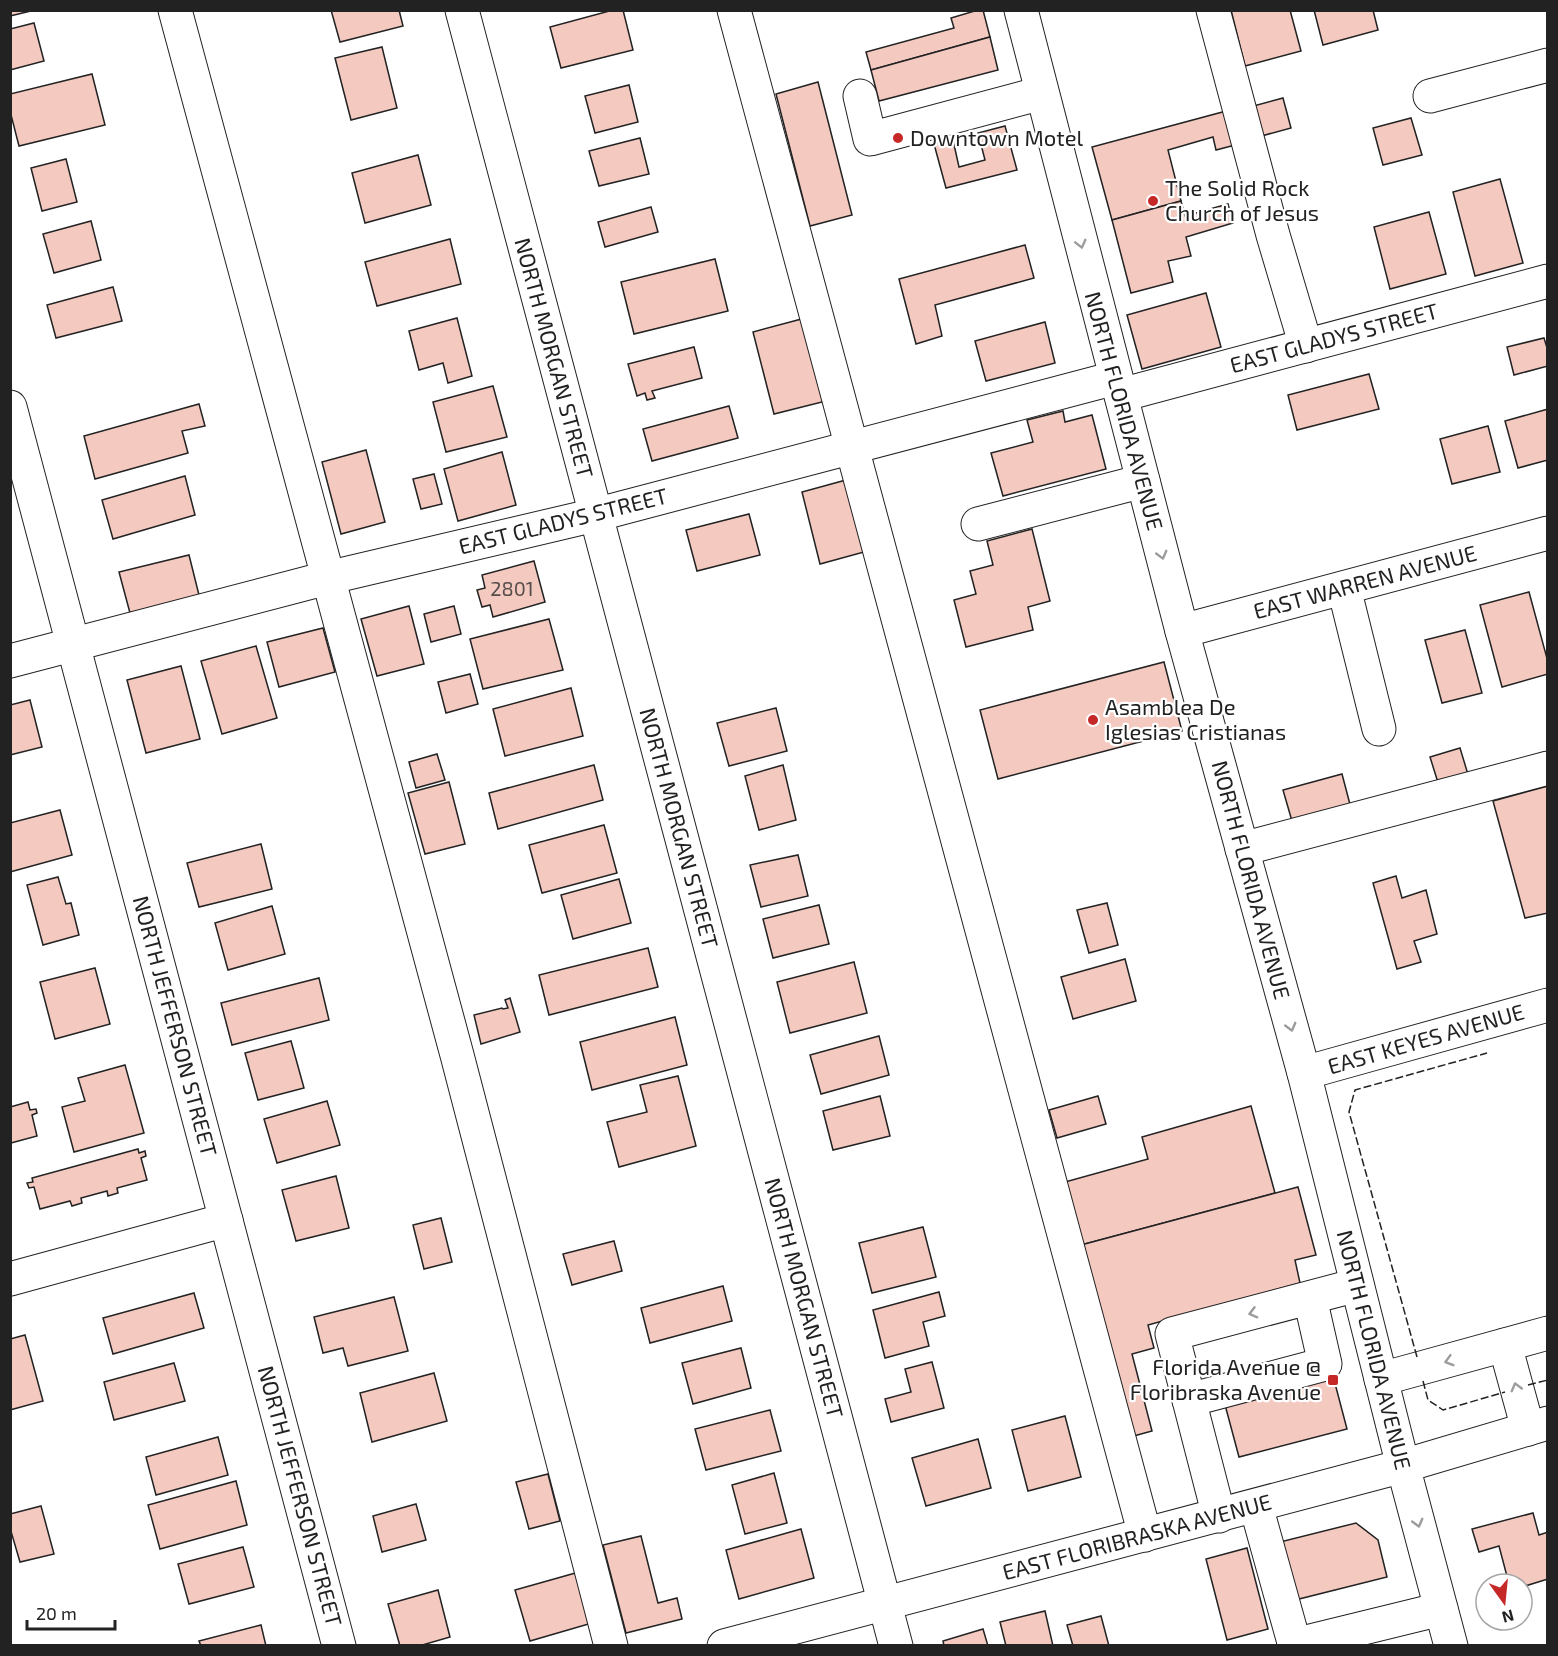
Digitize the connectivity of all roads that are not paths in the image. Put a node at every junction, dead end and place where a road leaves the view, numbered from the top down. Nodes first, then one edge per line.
1 (175, 10) edge
2 (462, 10) edge
3 (734, 10) edge
4 (1021, 10) edge
5 (1213, 10) edge
6 (1548, 65) edge
7 (1042, 93) junction
8 (860, 96) dead end
9 (1430, 96) dead end
10 (1548, 281) edge
11 (1306, 345) junction
12 (1118, 386) junction
13 (10, 407) edge
14 (851, 447) junction
15 (1143, 481) junction
16 (595, 515) junction
17 (978, 524) dead end
18 (1548, 533) edge
19 (327, 578) junction
20 (1344, 588) junction
21 (1182, 632) junction
22 (74, 644) junction
23 (10, 661) edge
24 (1379, 729) dead end
25 (1548, 768) edge
26 (1242, 849) junction
27 (1548, 1005) edge
28 (1304, 1073) junction
29 (226, 1220) junction
30 (10, 1279) edge
31 (1358, 1285) junction
32 (1310, 1298) junction
33 (1548, 1333) edge
34 (1505, 1345) junction
35 (1381, 1379) junction
36 (1188, 1400) junction
37 (1538, 1426) edge
38 (1403, 1466) junction
39 (1256, 1506) junction
40 (1219, 1516) junction
41 (1144, 1535) junction
42 (885, 1604) junction
43 (1442, 1609) junction
44 (1295, 1645) edge
45 (339, 1646) edge
46 (611, 1646) edge
47 (724, 1646) edge
48 (896, 1646) edge
49 (1451, 1646) edge

1 - 19 street
2 - 16 street, NORTH MORGAN STREET
3 - 14 street
4 - 7 street, NORTH FLORIDA AVENUE
5 - 11 street
6 - 9 street
7 - 8 street
7 -> 12 street, NORTH FLORIDA AVENUE
10 - 11 street, EAST GLADYS STREET
11 - 12 street, EAST GLADYS STREET
12 - 14 street, EAST GLADYS STREET
12 - 15 street, NORTH FLORIDA AVENUE
13 - 22 street, NORTH JEFFERSON STREET
14 - 16 street, EAST GLADYS STREET
14 - 41 street
15 - 17 street
15 -> 21 street, NORTH FLORIDA AVENUE
16 - 19 street, EAST GLADYS STREET
16 - 42 street, NORTH MORGAN STREET
18 - 20 street, EAST WARREN AVENUE
19 - 22 street, EAST GLADYS STREET
19 - 46 street
20 - 21 street, EAST WARREN AVENUE
20 - 24 street
21 - 26 street, NORTH FLORIDA AVENUE
22 - 23 street, EAST GLADYS STREET
22 - 29 street, NORTH JEFFERSON STREET
25 - 26 street
26 -> 28 street, NORTH FLORIDA AVENUE
27 - 28 street, EAST KEYES AVENUE
28 - 31 street, NORTH FLORIDA AVENUE
29 - 30 street
29 - 45 street, NORTH JEFFERSON STREET
31 - 32 street
31 - 35 street, NORTH FLORIDA AVENUE
32 - 36 street
32 -> 36 street
33 - 34 street
34 -> 35 street
37 -> 34 street
35 - 38 street, NORTH FLORIDA AVENUE
36 - 40 street
37 - 38 street, EAST FLORIBRASKA AVENUE
38 - 39 street, EAST FLORIBRASKA AVENUE
38 -> 43 street, NORTH FLORIDA AVENUE
39 - 40 street, EAST FLORIBRASKA AVENUE
39 - 44 street
40 - 41 street, EAST FLORIBRASKA AVENUE
41 - 42 street, EAST FLORIBRASKA AVENUE
42 - 47 street, EAST FLORIBRASKA AVENUE
42 - 48 street, NORTH MORGAN STREET
43 - 44 street
43 - 49 street, NORTH FLORIDA AVENUE

